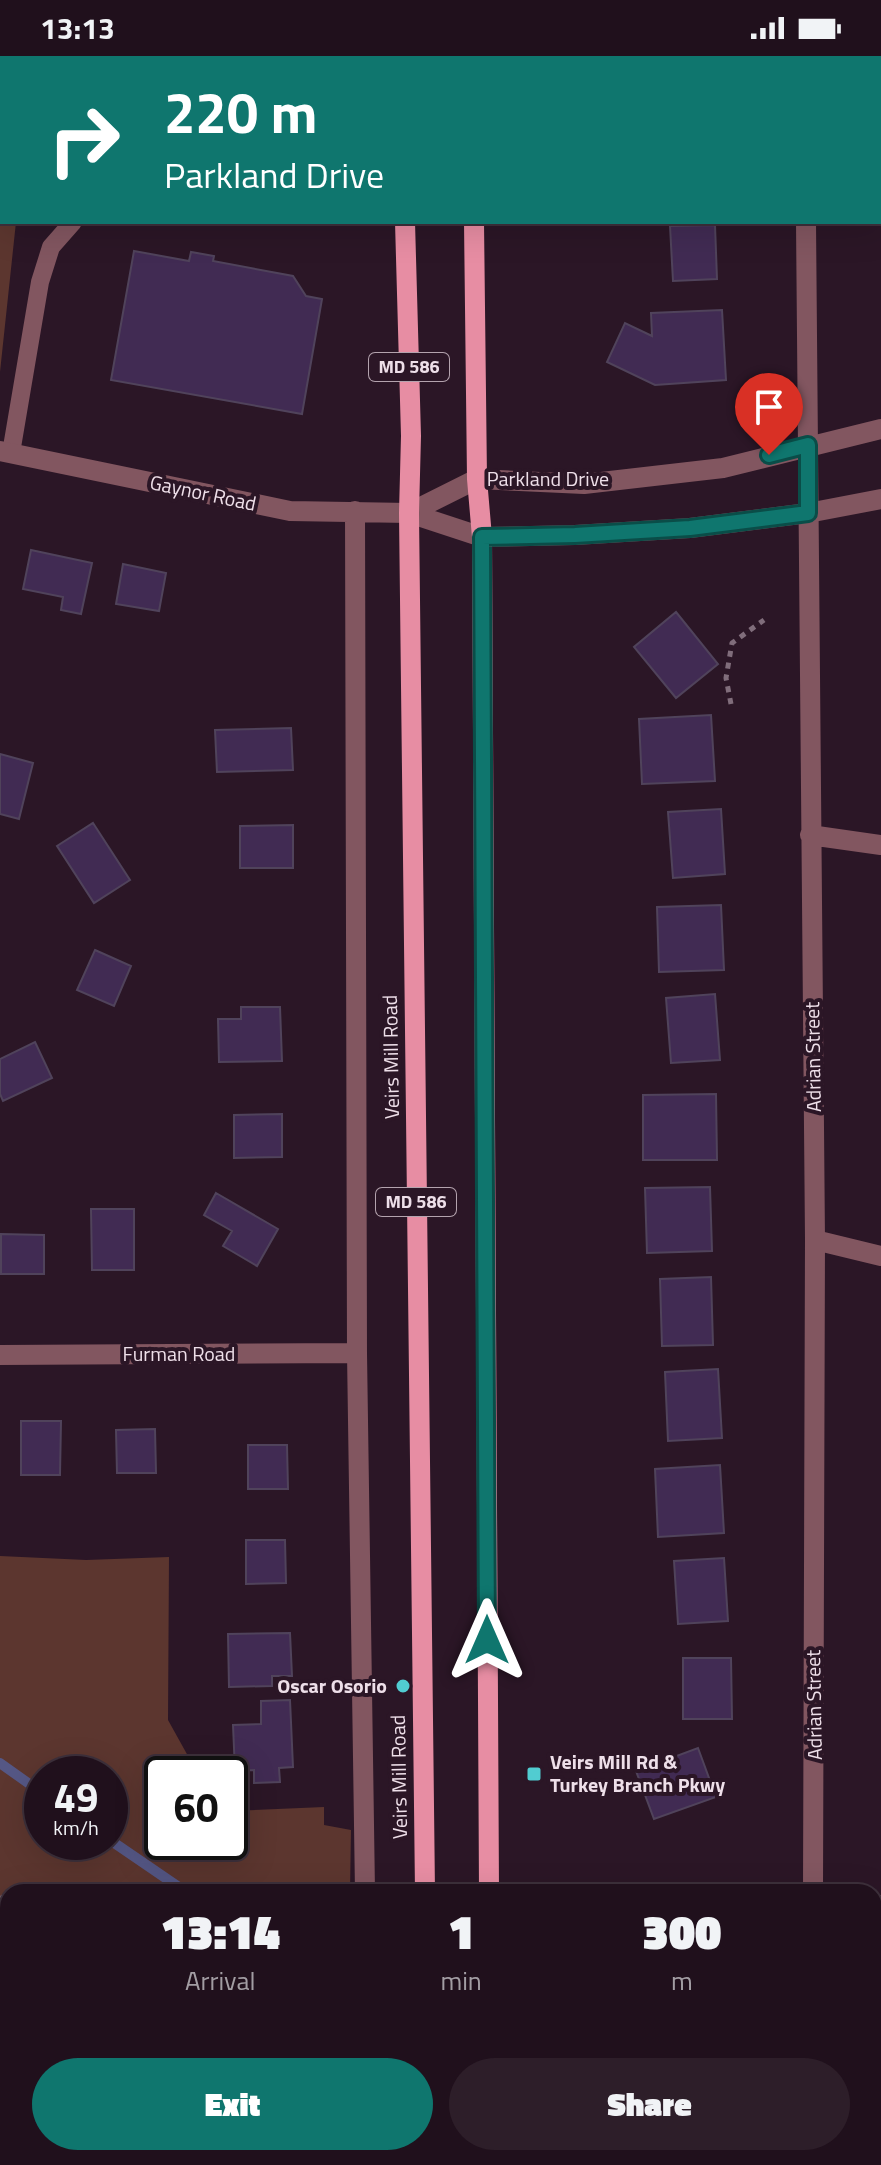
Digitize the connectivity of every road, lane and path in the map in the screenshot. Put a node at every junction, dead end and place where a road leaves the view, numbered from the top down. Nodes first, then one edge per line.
1 (71, 224) edge
2 (405, 224) edge
3 (474, 224) edge
4 (806, 224) edge
5 (881, 429) edge
6 (808, 445) junction
7 (6, 452) edge
8 (477, 479) junction
9 (881, 499) edge
10 (355, 511) junction
11 (409, 513) junction
12 (808, 513) junction
13 (482, 537) junction
14 (764, 620) dead end
15 (731, 704) dead end
16 (810, 835) junction
17 (881, 845) edge
18 (815, 1240) junction
19 (881, 1256) edge
20 (357, 1353) junction
21 (0, 1355) edge
22 (365, 1884) edge
23 (425, 1884) edge
24 (489, 1884) edge
25 (814, 1884) edge

1 - 7 lane
2 - 11 main road, Veirs Mill Road / MD 586
3 - 8 main road, MD 586
4 - 6 street, Adrian Street
5 - 6 street, Parkland Drive
6 - 8 street, Parkland Drive
6 - 12 street, Adrian Street
7 - 10 street, Gaynor Road
8 - 11 street, Parkland Drive
8 - 13 main road, MD 586
9 - 12 street
10 - 11 street, Gaynor Road
10 - 20 street
11 - 13 street
11 - 23 main road, Veirs Mill Road / MD 586
12 - 13 street
12 - 16 street, Adrian Street
13 - 24 main road, MD 586
14 - 15 path
16 - 17 street
16 - 18 street, Adrian Street
18 - 19 street
18 - 25 street, Adrian Street
20 - 21 street, Furman Road
20 - 22 street

